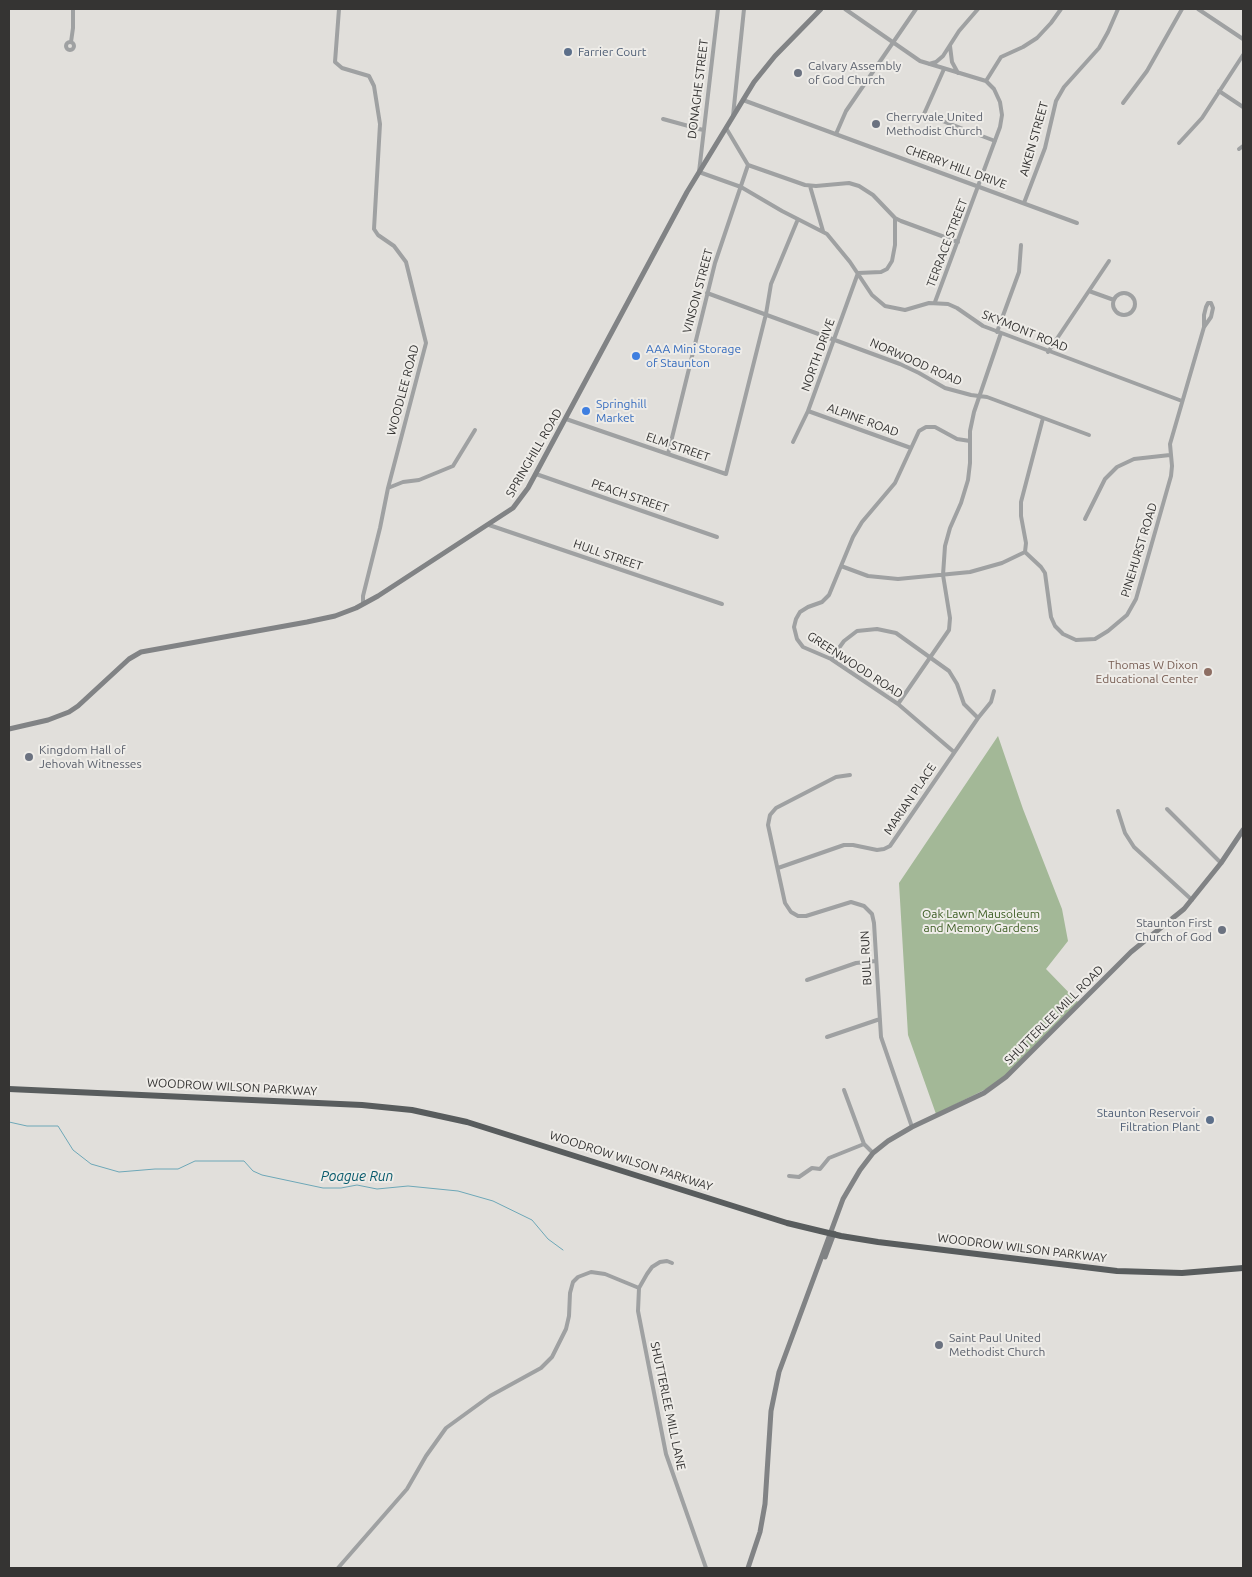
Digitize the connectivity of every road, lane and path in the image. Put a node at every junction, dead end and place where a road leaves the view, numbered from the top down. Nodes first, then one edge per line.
1 (74, 9) edge
2 (339, 9) edge
3 (718, 9) edge
4 (744, 9) edge
5 (821, 9) edge
6 (845, 9) edge
7 (916, 9) edge
8 (978, 9) edge
9 (1061, 9) edge
10 (1118, 9) edge
11 (1182, 9) edge
12 (1198, 9) edge
13 (1243, 39) edge
14 (70, 42) dead end
15 (892, 42) junction
16 (950, 46) junction
17 (1243, 55) edge
18 (928, 65) junction
19 (944, 69) junction
20 (958, 74) junction
21 (986, 81) junction
22 (1219, 91) junction
23 (743, 100) junction
24 (1123, 103) dead end
25 (1243, 106) edge
26 (733, 118) junction
27 (663, 119) dead end
28 (726, 128) junction
29 (703, 130) junction
30 (836, 134) junction
31 (995, 140) junction
32 (1179, 143) dead end
33 (748, 165) junction
34 (699, 172) junction
35 (741, 186) junction
36 (810, 186) junction
37 (979, 186) junction
38 (1024, 203) junction
39 (895, 218) junction
40 (798, 219) junction
41 (1077, 222) dead end
42 (823, 231) junction
43 (958, 242) junction
44 (1021, 245) dead end
45 (1109, 261) dead end
46 (858, 273) junction
47 (1089, 291) junction
48 (707, 293) junction
49 (1114, 300) junction
50 (935, 302) junction
51 (766, 314) junction
52 (1204, 327) junction
53 (999, 332) junction
54 (835, 339) junction
55 (1048, 352) junction
56 (979, 396) junction
57 (1182, 401) junction
58 (808, 411) junction
59 (1043, 418) junction
60 (566, 419) junction
61 (474, 430) dead end
62 (1089, 435) dead end
63 (970, 441) junction
64 (793, 442) dead end
65 (911, 448) junction
66 (668, 454) junction
67 (1170, 455) junction
68 (536, 474) junction
69 (388, 488) junction
70 (1085, 519) dead end
71 (489, 525) junction
72 (717, 537) dead end
73 (1025, 552) junction
74 (841, 566) junction
75 (943, 575) junction
76 (363, 604) junction
77 (722, 604) dead end
78 (931, 657) junction
79 (831, 659) junction
80 (994, 691) dead end
81 (898, 704) junction
82 (978, 718) junction
83 (9, 729) edge
84 (954, 752) junction
85 (850, 775) dead end
86 (1167, 809) dead end
87 (1118, 811) dead end
88 (1243, 830) edge
89 (1221, 863) junction
90 (778, 868) junction
91 (1192, 900) junction
92 (876, 961) junction
93 (807, 980) dead end
94 (880, 1019) junction
95 (827, 1037) dead end
96 (9, 1089) edge
97 (844, 1090) dead end
98 (912, 1127) junction
99 (864, 1144) junction
100 (872, 1153) junction
101 (788, 1176) dead end
102 (831, 1234) junction
103 (672, 1263) dead end
104 (1243, 1268) edge
105 (639, 1288) junction
106 (338, 1568) edge
107 (706, 1568) edge
108 (748, 1568) edge

1 - 14 street
2 - 69 street, WOODLEE ROAD
3 - 29 street, DONAGHE STREET
4 - 26 street
5 - 23 street, SPRINGHILL ROAD
6 - 15 street
7 - 15 street
8 - 16 street
9 - 21 street
10 - 38 street, AIKEN STREET
11 - 24 street
12 - 13 street
15 - 18 street
15 - 30 street
16 - 18 street
16 - 20 street
17 - 22 street
18 - 19 street
19 - 20 street
19 - 31 street
20 - 21 street
21 - 31 street, TERRACE STREET
22 - 25 street
22 - 32 street
23 - 26 street, SPRINGHILL ROAD
23 - 30 street, CHERRY HILL DRIVE
26 - 28 street, SPRINGHILL ROAD
27 - 29 street
28 - 33 street
28 - 34 street, SPRINGHILL ROAD
29 - 34 street, DONAGHE STREET
30 - 37 street, CHERRY HILL DRIVE
31 - 37 street, TERRACE STREET
33 - 35 street, VINSON STREET
33 - 36 street
34 - 35 street
34 - 60 street, SPRINGHILL ROAD
35 - 40 street
35 - 48 street, VINSON STREET
36 - 39 street
36 - 42 street
37 - 38 street, CHERRY HILL DRIVE
37 - 43 street, TERRACE STREET
38 - 41 street, CHERRY HILL DRIVE
39 - 43 street
39 - 46 street
40 - 42 street
40 - 51 street
42 - 46 street
43 - 50 street, TERRACE STREET
44 - 53 street
45 - 47 street
46 - 50 street
46 - 54 street, NORTH DRIVE
47 - 49 street
47 - 55 street
48 - 51 street, NORWOOD ROAD
48 - 66 street, VINSON STREET
49 - 49 street
50 - 53 street, SKYMONT ROAD
51 - 54 street, NORWOOD ROAD
51 - 66 street, ELM STREET
52 - 52 street, PINEHURST ROAD
52 - 57 street, PINEHURST ROAD
53 - 55 street, SKYMONT ROAD
53 - 56 street
54 - 56 street, NORWOOD ROAD
54 - 58 street, NORTH DRIVE
55 - 57 street, SKYMONT ROAD
56 - 59 street, NORWOOD ROAD
56 - 63 street
57 - 67 street, PINEHURST ROAD
58 - 64 street, NORTH DRIVE
58 - 65 street, ALPINE ROAD
59 - 62 street, NORWOOD ROAD
59 - 73 street
60 - 66 street, ELM STREET
60 - 68 street, SPRINGHILL ROAD
61 - 69 street
63 - 65 street, GREENWOOD ROAD
63 - 75 street
65 - 74 street, GREENWOOD ROAD
67 - 70 street
67 - 73 street, PINEHURST ROAD
68 - 71 street, SPRINGHILL ROAD
68 - 72 street, PEACH STREET
69 - 76 street, WOODLEE ROAD
71 - 76 street, SPRINGHILL ROAD
71 - 77 street, HULL STREET
73 - 75 street
74 - 75 street
74 - 79 street, GREENWOOD ROAD
75 - 78 street
76 - 83 street, SPRINGHILL ROAD
78 - 79 street
78 - 81 street
78 - 82 street
79 - 81 street, GREENWOOD ROAD
80 - 82 street, MARIAN PLACE
81 - 84 street, GREENWOOD ROAD
82 - 84 street, MARIAN PLACE
84 - 90 street, MARIAN PLACE
85 - 90 street, BULL RUN
86 - 89 street
87 - 91 street
88 - 89 street, SHUTTERLEE MILL ROAD
89 - 91 street, SHUTTERLEE MILL ROAD
90 - 92 street, BULL RUN
91 - 98 street, SHUTTERLEE MILL ROAD
92 - 93 street
92 - 94 street, BULL RUN
94 - 95 street
94 - 98 street, BULL RUN
96 - 102 highway, WOODROW WILSON PARKWAY
97 - 99 street
98 - 100 street, SHUTTERLEE MILL ROAD
99 - 100 street
99 - 101 street
100 - 102 street, SHUTTERLEE MILL ROAD
102 - 104 highway, WOODROW WILSON PARKWAY
102 - 108 street, SHUTTERLEE MILL ROAD
103 - 105 street
105 - 106 street
105 - 107 street, SHUTTERLEE MILL LANE

